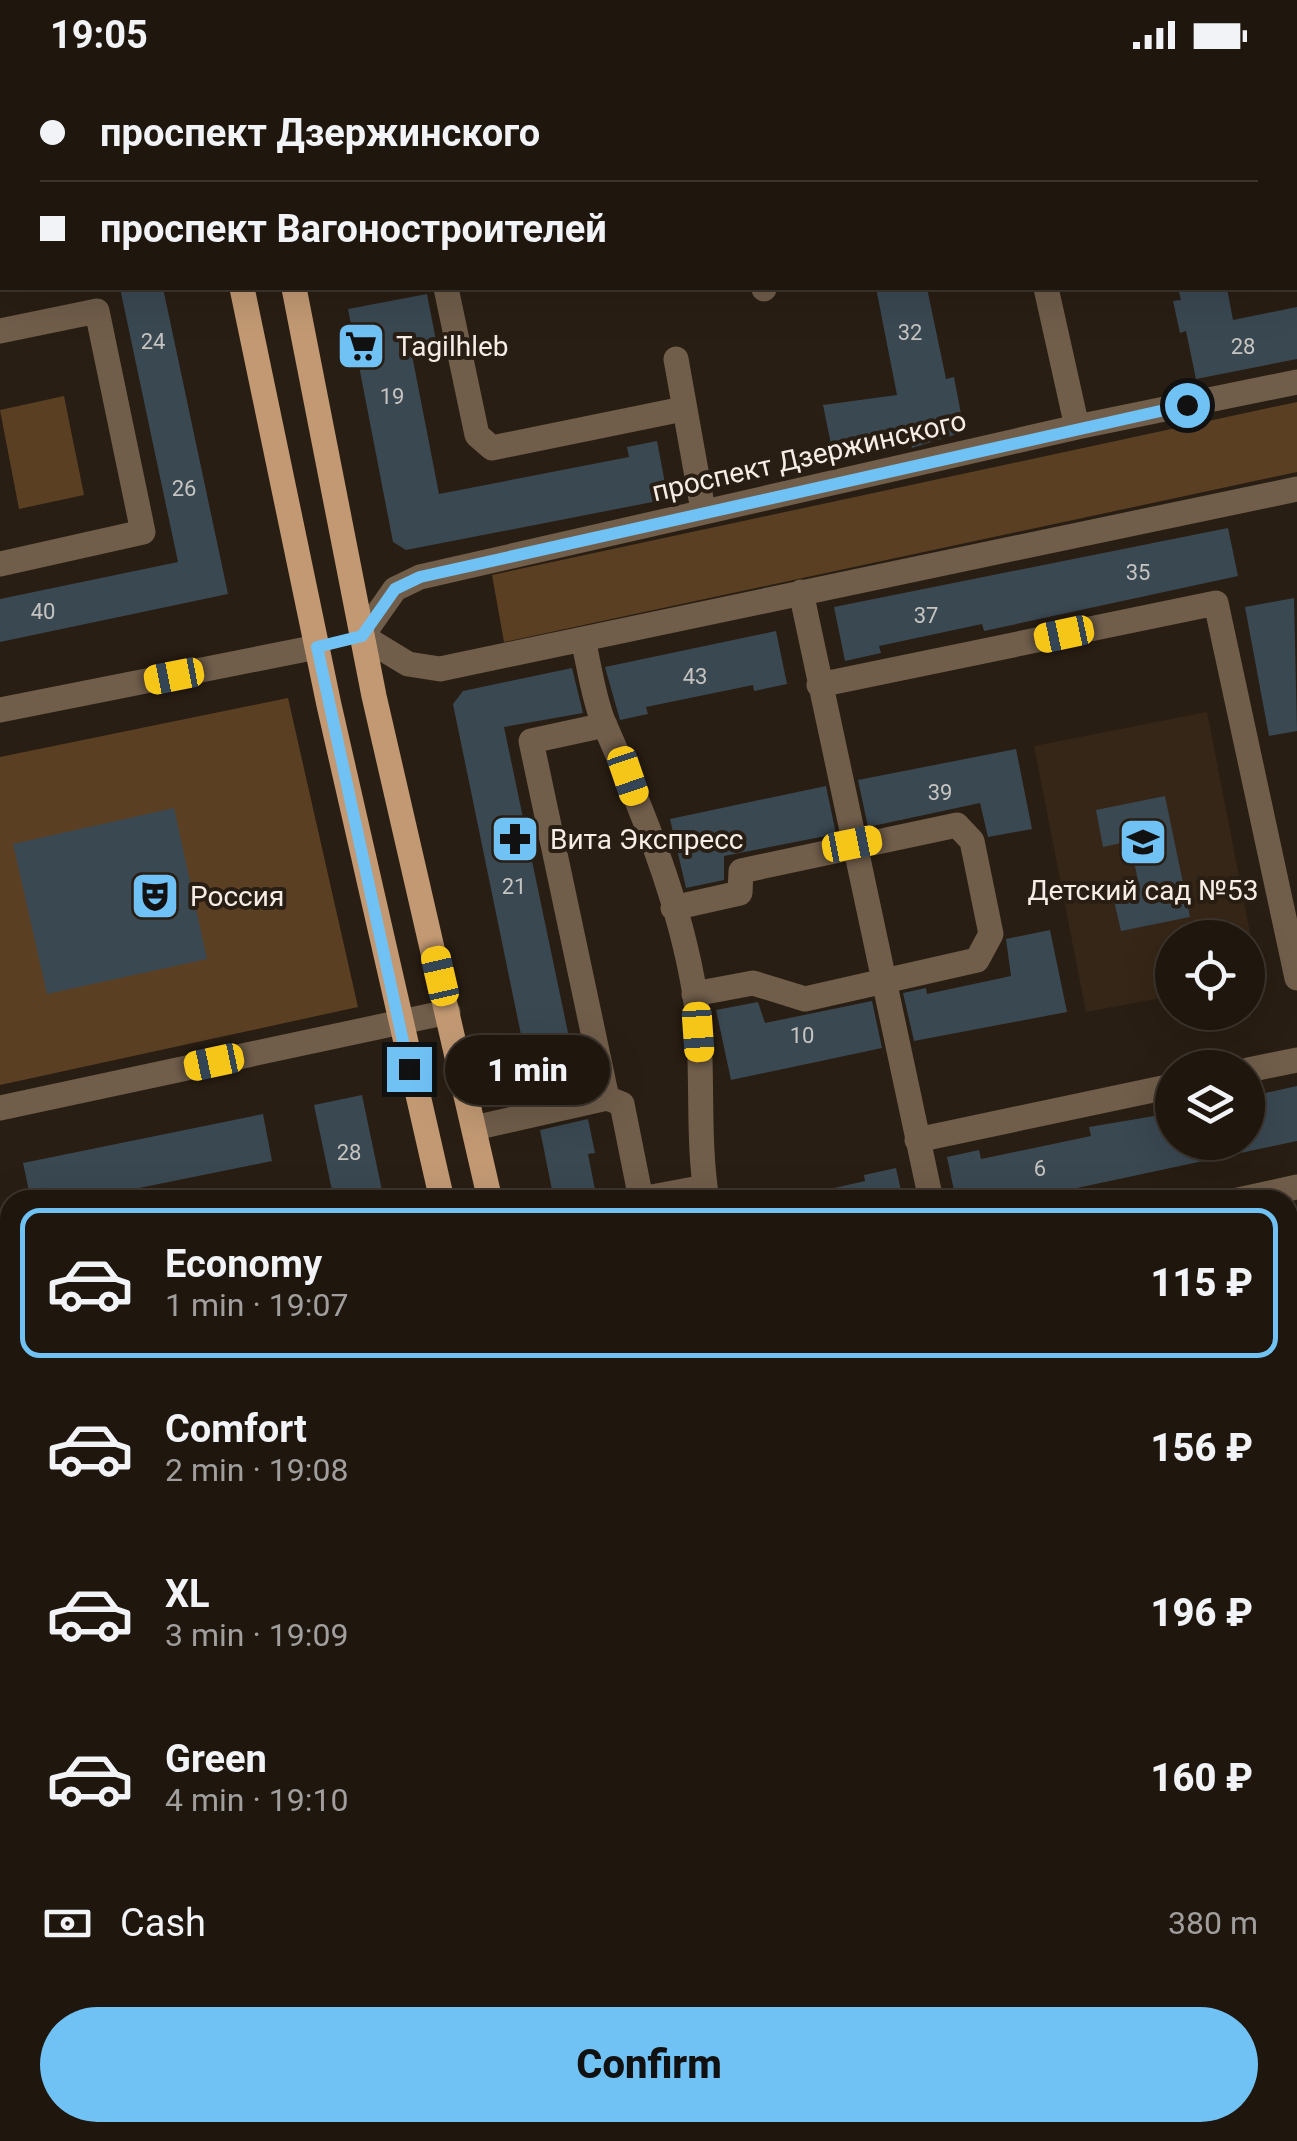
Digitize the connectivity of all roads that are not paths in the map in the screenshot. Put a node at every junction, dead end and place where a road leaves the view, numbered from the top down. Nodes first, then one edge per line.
1 (242, 290) edge
2 (294, 290) edge
3 (446, 290) edge
4 (1046, 290) edge
5 (0, 331) edge
6 (676, 359) dead end
7 (1297, 382) edge
8 (683, 409) junction
9 (1077, 427) junction
10 (1297, 489) edge
11 (703, 510) junction
12 (0, 564) edge
13 (801, 592) junction
14 (362, 636) junction
15 (583, 639) junction
16 (317, 647) junction
17 (819, 684) junction
18 (0, 710) edge
19 (605, 725) junction
20 (852, 844) junction
21 (673, 908) junction
22 (883, 978) junction
23 (1297, 978) edge
24 (694, 994) junction
25 (448, 1012) junction
26 (400, 1024) junction
27 (1297, 1060) edge
28 (1265, 1067) edge
29 (1155, 1090) edge
30 (607, 1098) junction
31 (0, 1108) edge
32 (474, 1128) junction
33 (917, 1140) junction
34 (440, 1190) edge
35 (488, 1190) edge
36 (638, 1190) edge
37 (706, 1190) edge
38 (929, 1190) edge

1 - 16 main road
2 - 14 main road
3 - 8 street
4 - 9 street
5 - 12 street
6 - 8 street
7 - 9 street, проспект Дзержинского
8 - 11 street
9 - 11 street, проспект Дзержинского
10 - 13 street
11 - 14 street, проспект Дзержинского
13 - 15 street
13 - 17 street
14 - 15 street
14 - 16 main road
14 - 25 main road
15 - 19 street
16 - 18 street
16 - 26 main road
17 - 20 street
17 - 23 street
19 - 21 street
19 - 30 street
20 - 21 street
20 - 22 street
20 - 22 street
21 - 24 street
22 - 24 street
22 - 33 street
24 - 37 street
25 - 26 street
25 - 32 main road
26 - 31 street
26 - 34 main road
27 - 28 street
29 - 33 street
30 - 32 street
30 - 36 street
32 - 35 main road
33 - 38 street

